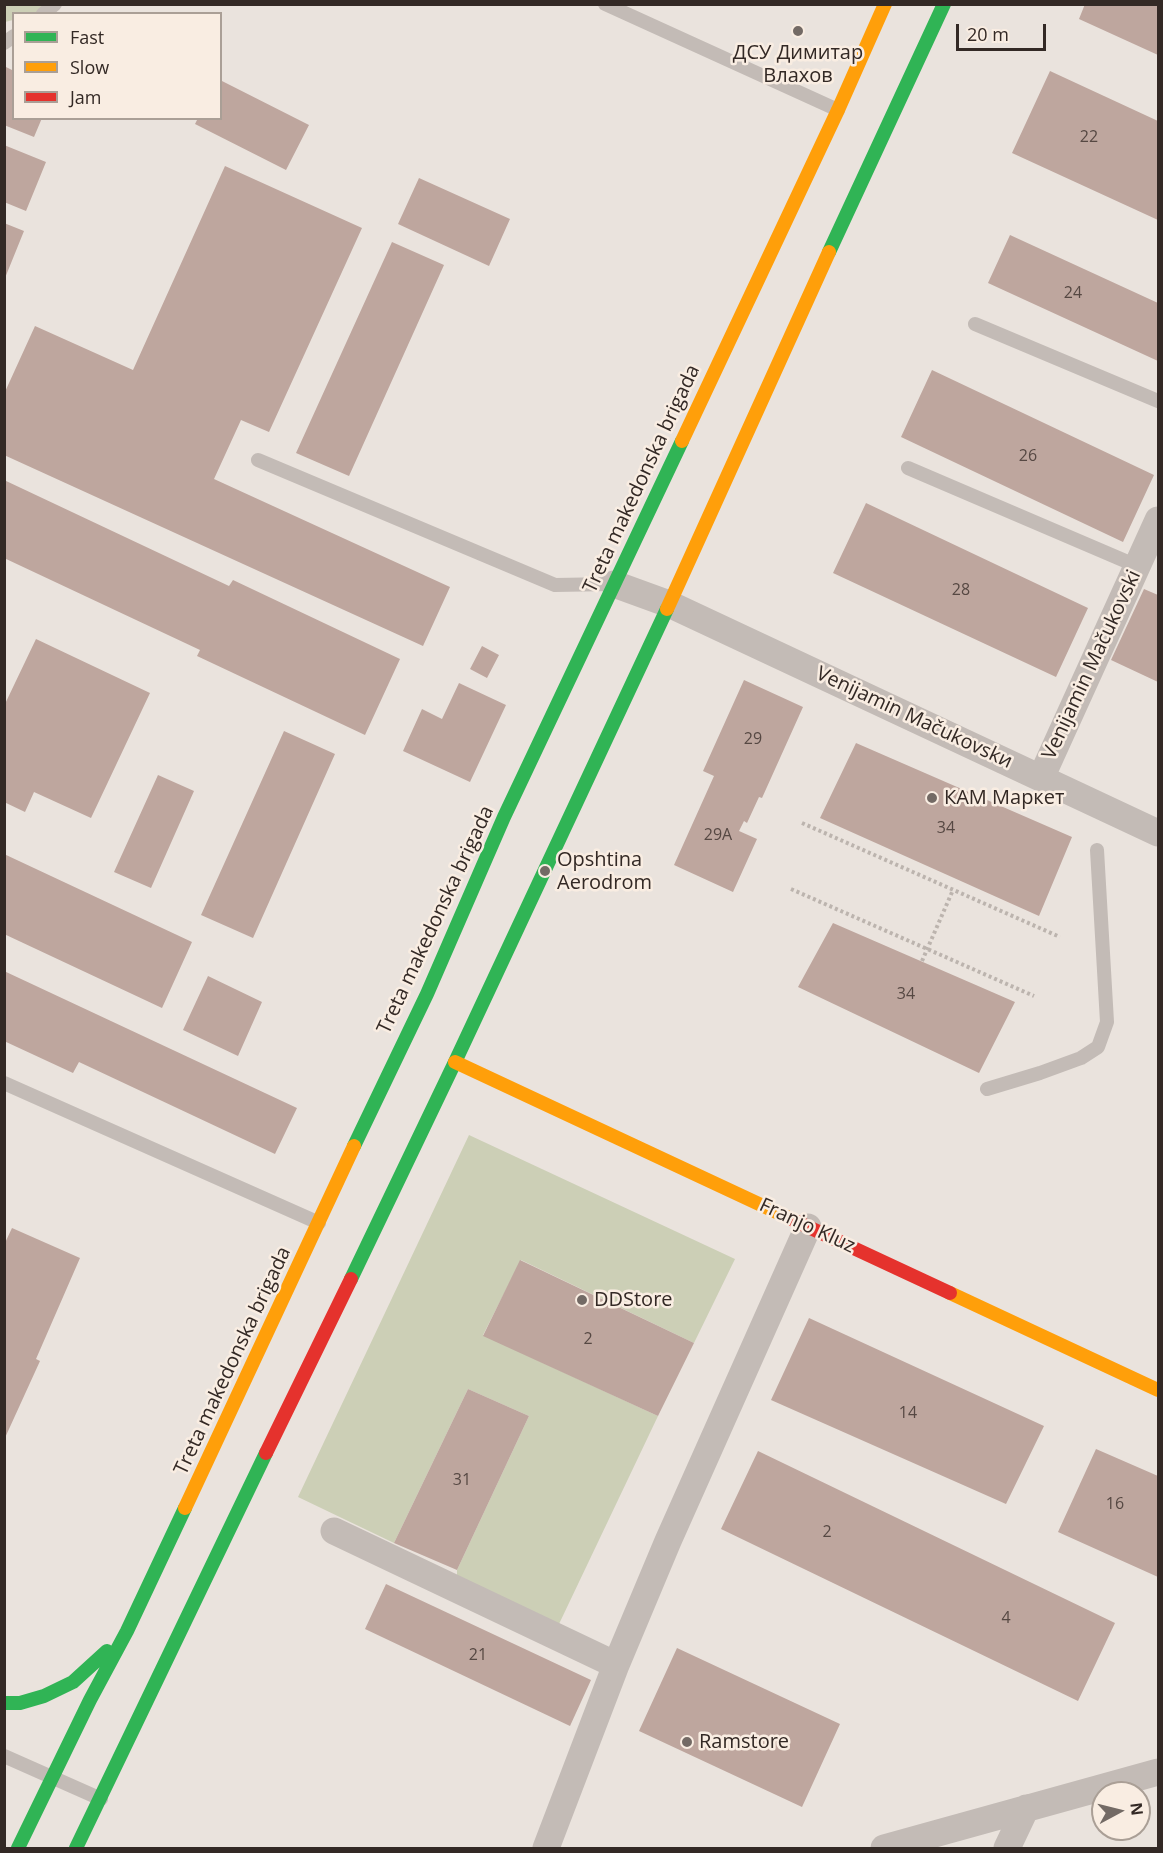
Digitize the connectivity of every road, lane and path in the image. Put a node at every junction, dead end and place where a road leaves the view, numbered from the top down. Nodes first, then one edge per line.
1 (605, 4) edge
2 (885, 4) edge
3 (944, 4) edge
4 (838, 110) junction
5 (975, 324) dead end
6 (1158, 401) edge
7 (258, 460) dead end
8 (908, 468) dead end
9 (1158, 520) edge
10 (1137, 566) junction
11 (614, 584) junction
12 (669, 604) junction
13 (1041, 778) junction
14 (802, 824) dead end
15 (1158, 833) edge
16 (1097, 850) dead end
17 (791, 889) dead end
18 (953, 890) junction
19 (1060, 937) dead end
20 (927, 949) junction
21 (922, 962) dead end
22 (1034, 996) dead end
23 (455, 1062) junction
24 (4, 1083) edge
25 (987, 1089) dead end
26 (319, 1223) junction
27 (808, 1227) junction
28 (1158, 1390) edge
29 (334, 1531) dead end
30 (127, 1630) junction
31 (616, 1665) junction
32 (4, 1703) edge
33 (4, 1756) edge
34 (1158, 1772) edge
35 (53, 1778) junction
36 (101, 1798) junction
37 (1026, 1808) junction
38 (18, 1848) edge
39 (76, 1848) edge
40 (546, 1848) edge
41 (884, 1848) edge
42 (1007, 1848) edge

1 - 4 lane
2 - 4 street, Treta makedonska brigada
3 - 12 street
4 - 11 street, Treta makedonska brigada
5 - 6 lane
7 - 11 lane
8 - 10 lane
9 - 10 street, Venijamin Mačukovski
10 - 13 street, Venijamin Mačukovski
11 - 12 street, Venijamin Mačukovskи
11 - 26 street, Treta makedonska brigada
12 - 13 street, Venijamin Mačukovskи
12 - 23 street
13 - 15 street, Venijamin Mačukovskи
14 - 18 path
16 - 25 lane
17 - 20 path
18 - 19 path
18 - 20 path
20 - 21 path
20 - 22 path
23 - 27 street, Franjo Kluz
23 - 36 street
24 - 26 lane
26 - 30 street, Treta makedonska brigada
27 - 28 street, Franjo Kluz
27 - 31 street
29 - 31 street
30 - 32 street
30 - 35 street, Treta makedonska brigada
31 - 40 street
33 - 35 lane
34 - 37 street
35 - 36 lane
35 - 38 street, Treta makedonska brigada
36 - 39 street
37 - 41 street
37 - 42 street

